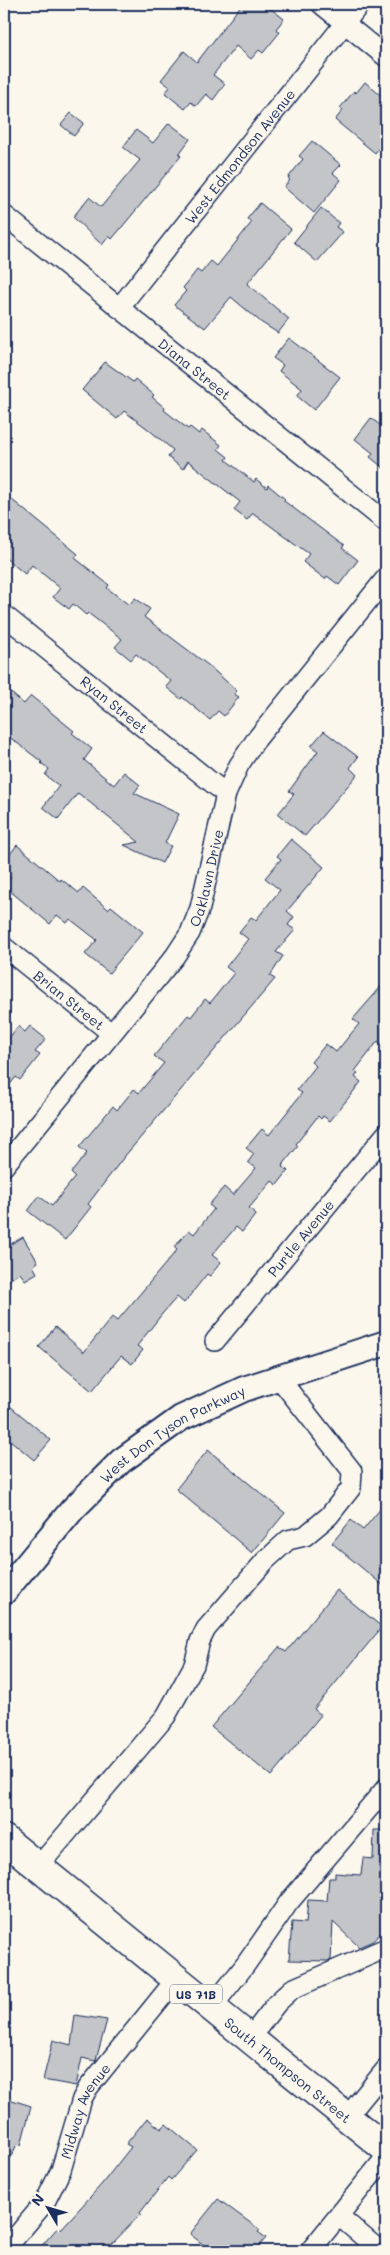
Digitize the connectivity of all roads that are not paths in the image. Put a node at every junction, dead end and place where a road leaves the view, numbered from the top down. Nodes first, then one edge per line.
1 (321, 4) edge
2 (360, 4) edge
3 (345, 23) junction
4 (386, 57) edge
5 (4, 215) edge
6 (119, 308) junction
7 (386, 522) edge
8 (386, 578) edge
9 (4, 615) edge
10 (226, 794) junction
11 (4, 947) edge
12 (111, 1033) junction
13 (386, 1134) edge
14 (4, 1166) edge
15 (215, 1341) dead end
16 (386, 1343) edge
17 (279, 1378) junction
18 (4, 1592) edge
19 (386, 1788) edge
20 (4, 1839) edge
21 (38, 1867) junction
22 (386, 1948) edge
23 (176, 1978) junction
24 (212, 2007) junction
25 (250, 2038) junction
26 (386, 2069) edge
27 (347, 2117) junction
28 (386, 2149) edge
29 (386, 2158) edge
30 (339, 2216) junction
31 (369, 2248) edge
32 (4, 2251) edge
33 (310, 2251) edge

1 - 3 street
2 - 3 street, West Edmondson Avenue
3 - 4 street
3 - 6 street, West Edmondson Avenue
5 - 6 street, Diana Street
6 - 7 street, Diana Street
8 - 10 street, Oaklawn Drive
9 - 10 street, Ryan Street
10 - 12 street, Oaklawn Drive
11 - 12 street, Brian Street
12 - 14 street, Oaklawn Drive
13 - 15 street, Purtle Avenue
16 - 17 main road, West Don Tyson Parkway
17 - 18 main road, West Don Tyson Parkway
17 - 21 street
19 - 24 street
20 - 21 highway, South Thompson Street / US 71B
21 - 23 highway, South Thompson Street / US 71B
22 - 25 street
23 - 24 highway, South Thompson Street / US 71B
23 - 32 street, Midway Avenue
24 - 25 highway, South Thompson Street / US 71B
25 - 27 highway, South Thompson Street / US 71B
26 - 27 street
27 - 28 highway, South Thompson Street / US 71B
29 - 30 street
30 - 31 street
30 - 33 street

